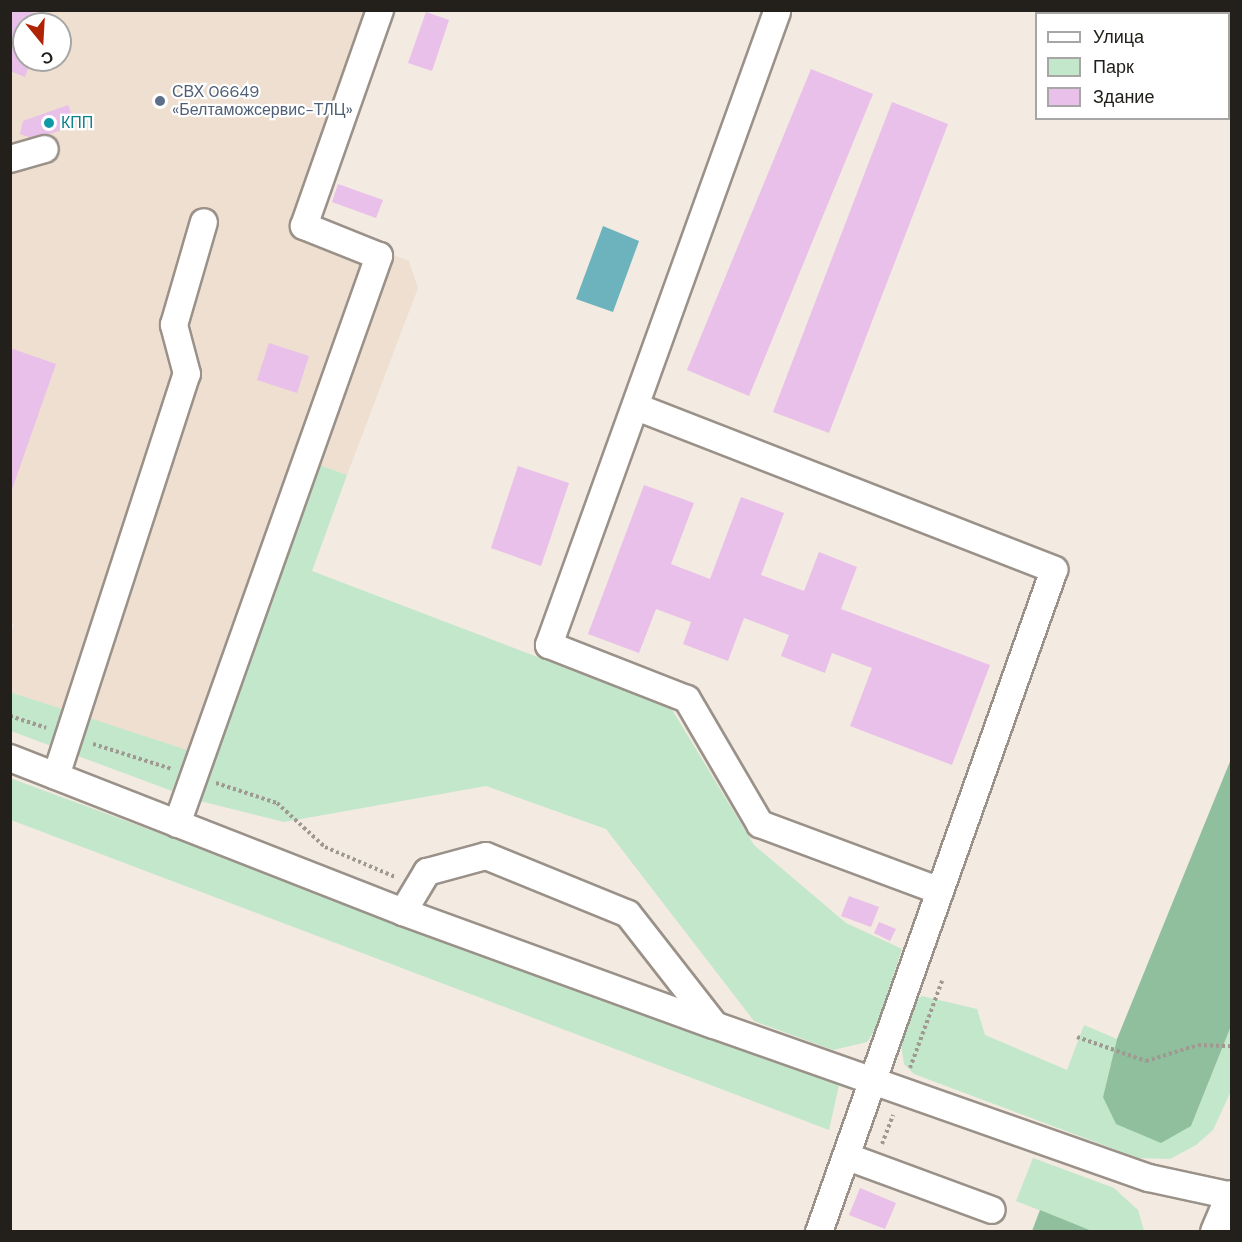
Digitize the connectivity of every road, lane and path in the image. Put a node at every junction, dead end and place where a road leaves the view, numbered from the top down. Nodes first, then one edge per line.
1 (380, 10) edge
2 (777, 12) dead end
3 (45, 149) dead end
4 (10, 159) edge
5 (204, 222) dead end
6 (637, 407) junction
7 (10, 716) edge
8 (69, 736) junction
9 (10, 758) edge
10 (56, 776) junction
11 (194, 776) junction
12 (177, 824) junction
13 (418, 887) junction
14 (940, 891) junction
15 (403, 912) junction
16 (714, 1024) junction
17 (1077, 1037) dead end
18 (1232, 1046) edge
19 (873, 1081) junction
20 (848, 1157) junction
21 (1232, 1196) edge
22 (992, 1210) dead end
23 (819, 1232) edge
24 (1217, 1232) edge

1 - 11 street
2 - 6 street
3 - 4 street
5 - 8 street
6 - 14 street
6 - 14 street
7 - 8 path
8 - 10 street
8 - 11 path
9 - 10 street
10 - 12 street
11 - 12 street
11 - 13 path
12 - 15 street
13 - 15 street
13 - 16 street
14 - 19 street
15 - 16 street
16 - 19 street
17 - 18 path
19 - 20 street
19 - 21 street
20 - 22 street
20 - 23 street
21 - 24 highway

